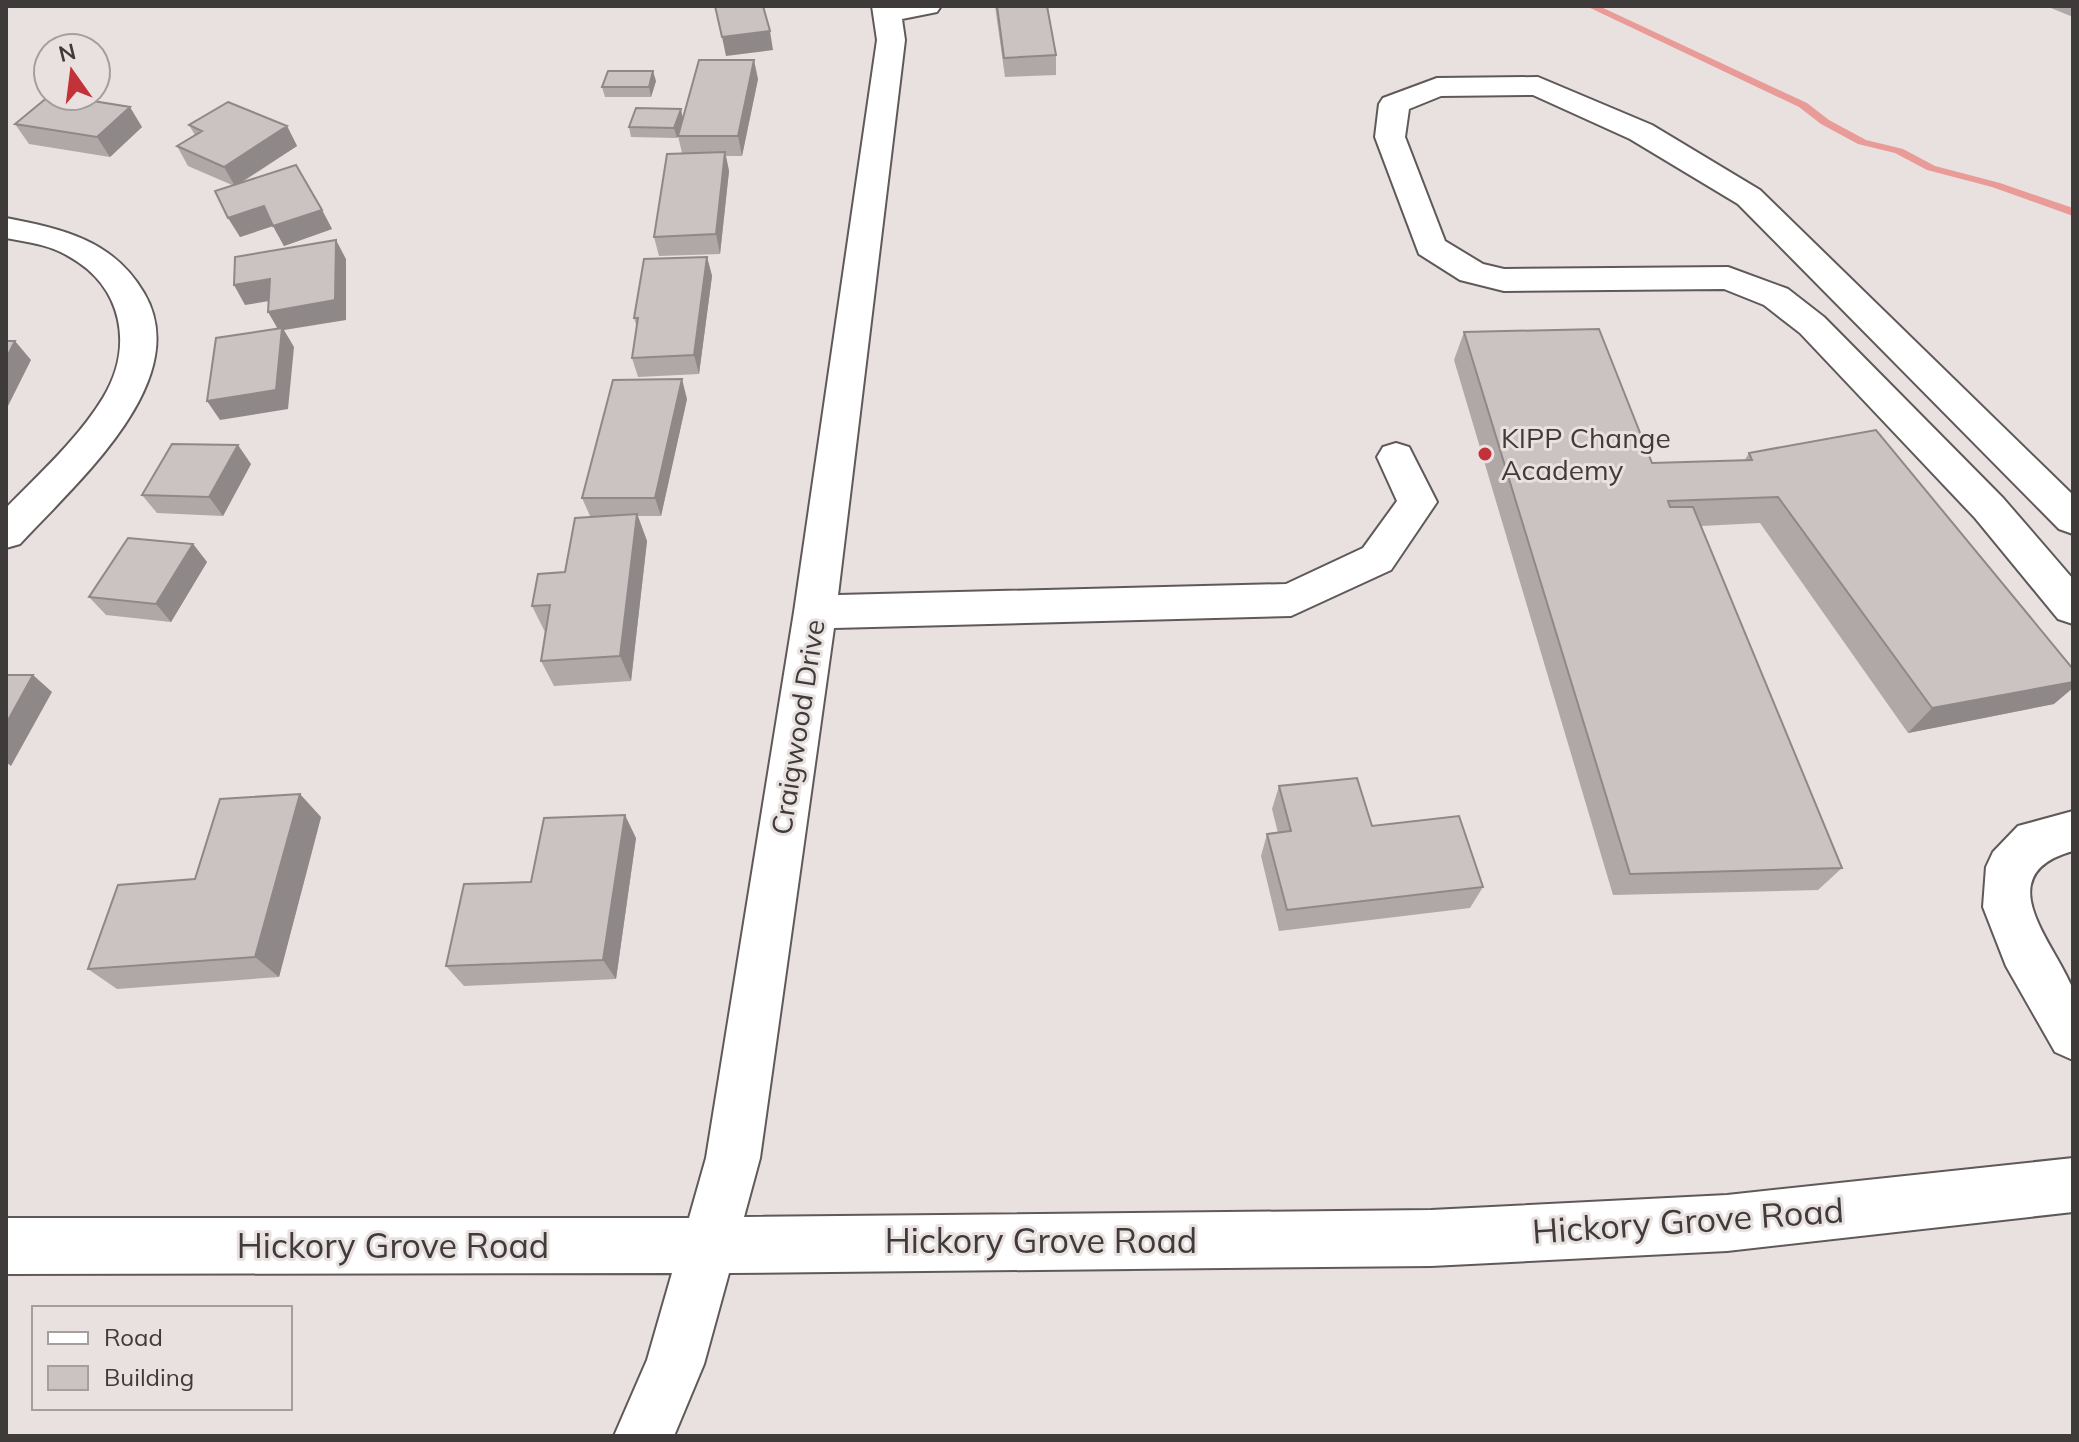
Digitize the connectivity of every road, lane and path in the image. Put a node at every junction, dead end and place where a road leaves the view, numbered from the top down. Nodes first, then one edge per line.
1 (900, 8) edge
2 (6, 228) edge
3 (1396, 457) dead end
4 (21, 500) edge
5 (2073, 519) edge
6 (6, 533) edge
7 (2073, 608) edge
8 (815, 612) junction
9 (2073, 831) edge
10 (2073, 1035) edge
11 (2073, 1185) edge
12 (709, 1243) junction
13 (6, 1246) edge
14 (644, 1436) edge

1 - 8 street, Craigwood Drive
2 - 4 street
3 - 8 street
4 - 6 street
5 - 7 street
8 - 12 street, Craigwood Drive
9 - 10 street
11 - 12 street, Hickory Grove Road
12 - 13 street, Hickory Grove Road
12 - 14 street, Craigwood Drive

